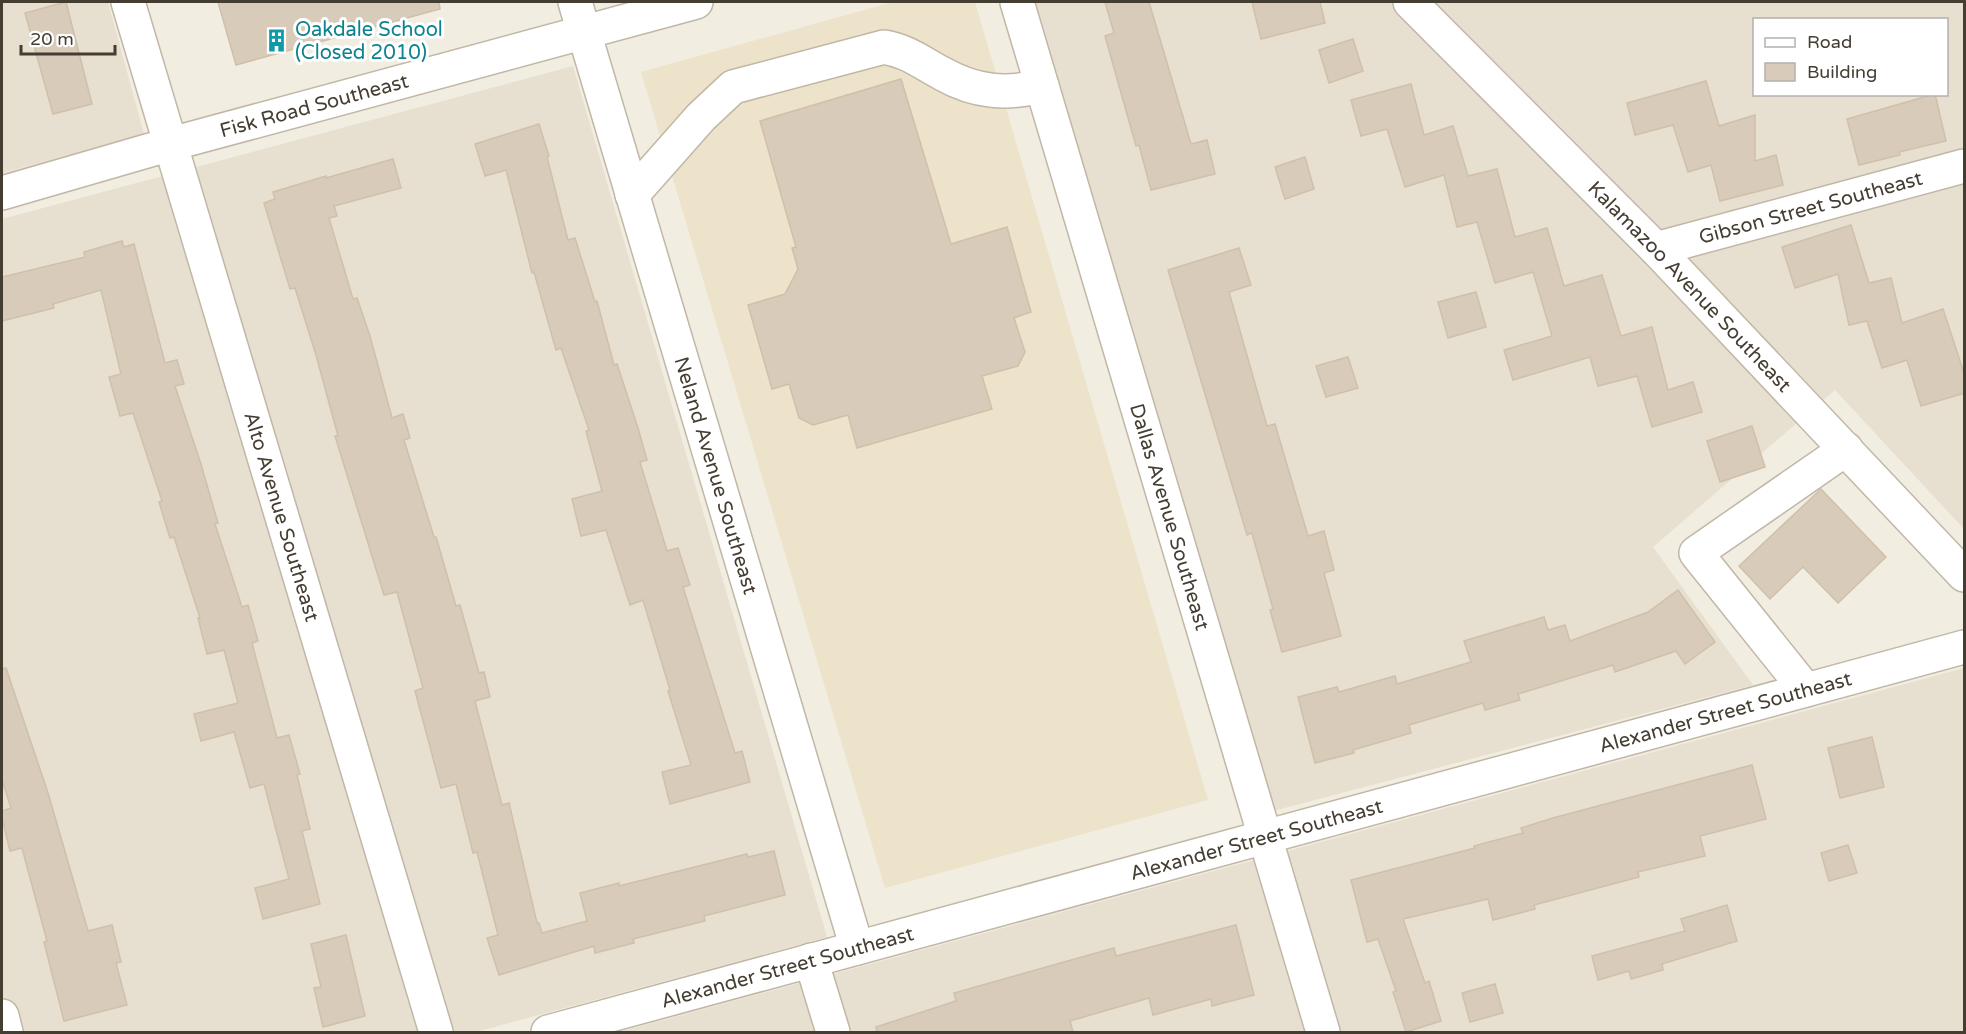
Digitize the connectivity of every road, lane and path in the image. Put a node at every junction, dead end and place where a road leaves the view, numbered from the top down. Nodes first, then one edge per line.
1 (128, 2) edge
2 (696, 2) edge
3 (1017, 2) edge
4 (1422, 4) edge
5 (579, 17) edge
6 (1042, 87) junction
7 (171, 144) junction
8 (1965, 166) edge
9 (2, 193) edge
10 (632, 195) junction
11 (1656, 249) junction
12 (1846, 449) junction
13 (1965, 575) edge
14 (1965, 647) edge
15 (1806, 690) junction
16 (1266, 838) junction
17 (857, 948) junction
18 (811, 960) junction
19 (2, 1016) edge
20 (6, 1032) edge
21 (436, 1032) edge
22 (548, 1032) edge
23 (833, 1032) edge
24 (1323, 1032) edge

1 - 7 street, Alto Avenue Southeast
2 - 5 street, Fisk Road Southeast
3 - 6 street, Dallas Avenue Southeast
4 - 11 street, Kalamazoo Avenue Southeast
5 - 7 street, Fisk Road Southeast
5 - 10 street, Neland Avenue Southeast
6 - 10 street
6 - 16 street, Dallas Avenue Southeast
7 - 9 street, Fisk Road Southeast
7 - 21 street, Alto Avenue Southeast
8 - 11 street, Gibson Street Southeast
10 - 17 street, Neland Avenue Southeast
11 - 12 street, Kalamazoo Avenue Southeast
12 - 13 street, Kalamazoo Avenue Southeast
12 - 15 street
14 - 15 street, Alexander Street Southeast
15 - 16 street, Alexander Street Southeast
16 - 17 street, Alexander Street Southeast
16 - 24 street, Dallas Avenue Southeast
17 - 18 street, Alexander Street Southeast
18 - 22 street, Alexander Street Southeast
18 - 23 street
19 - 20 street

